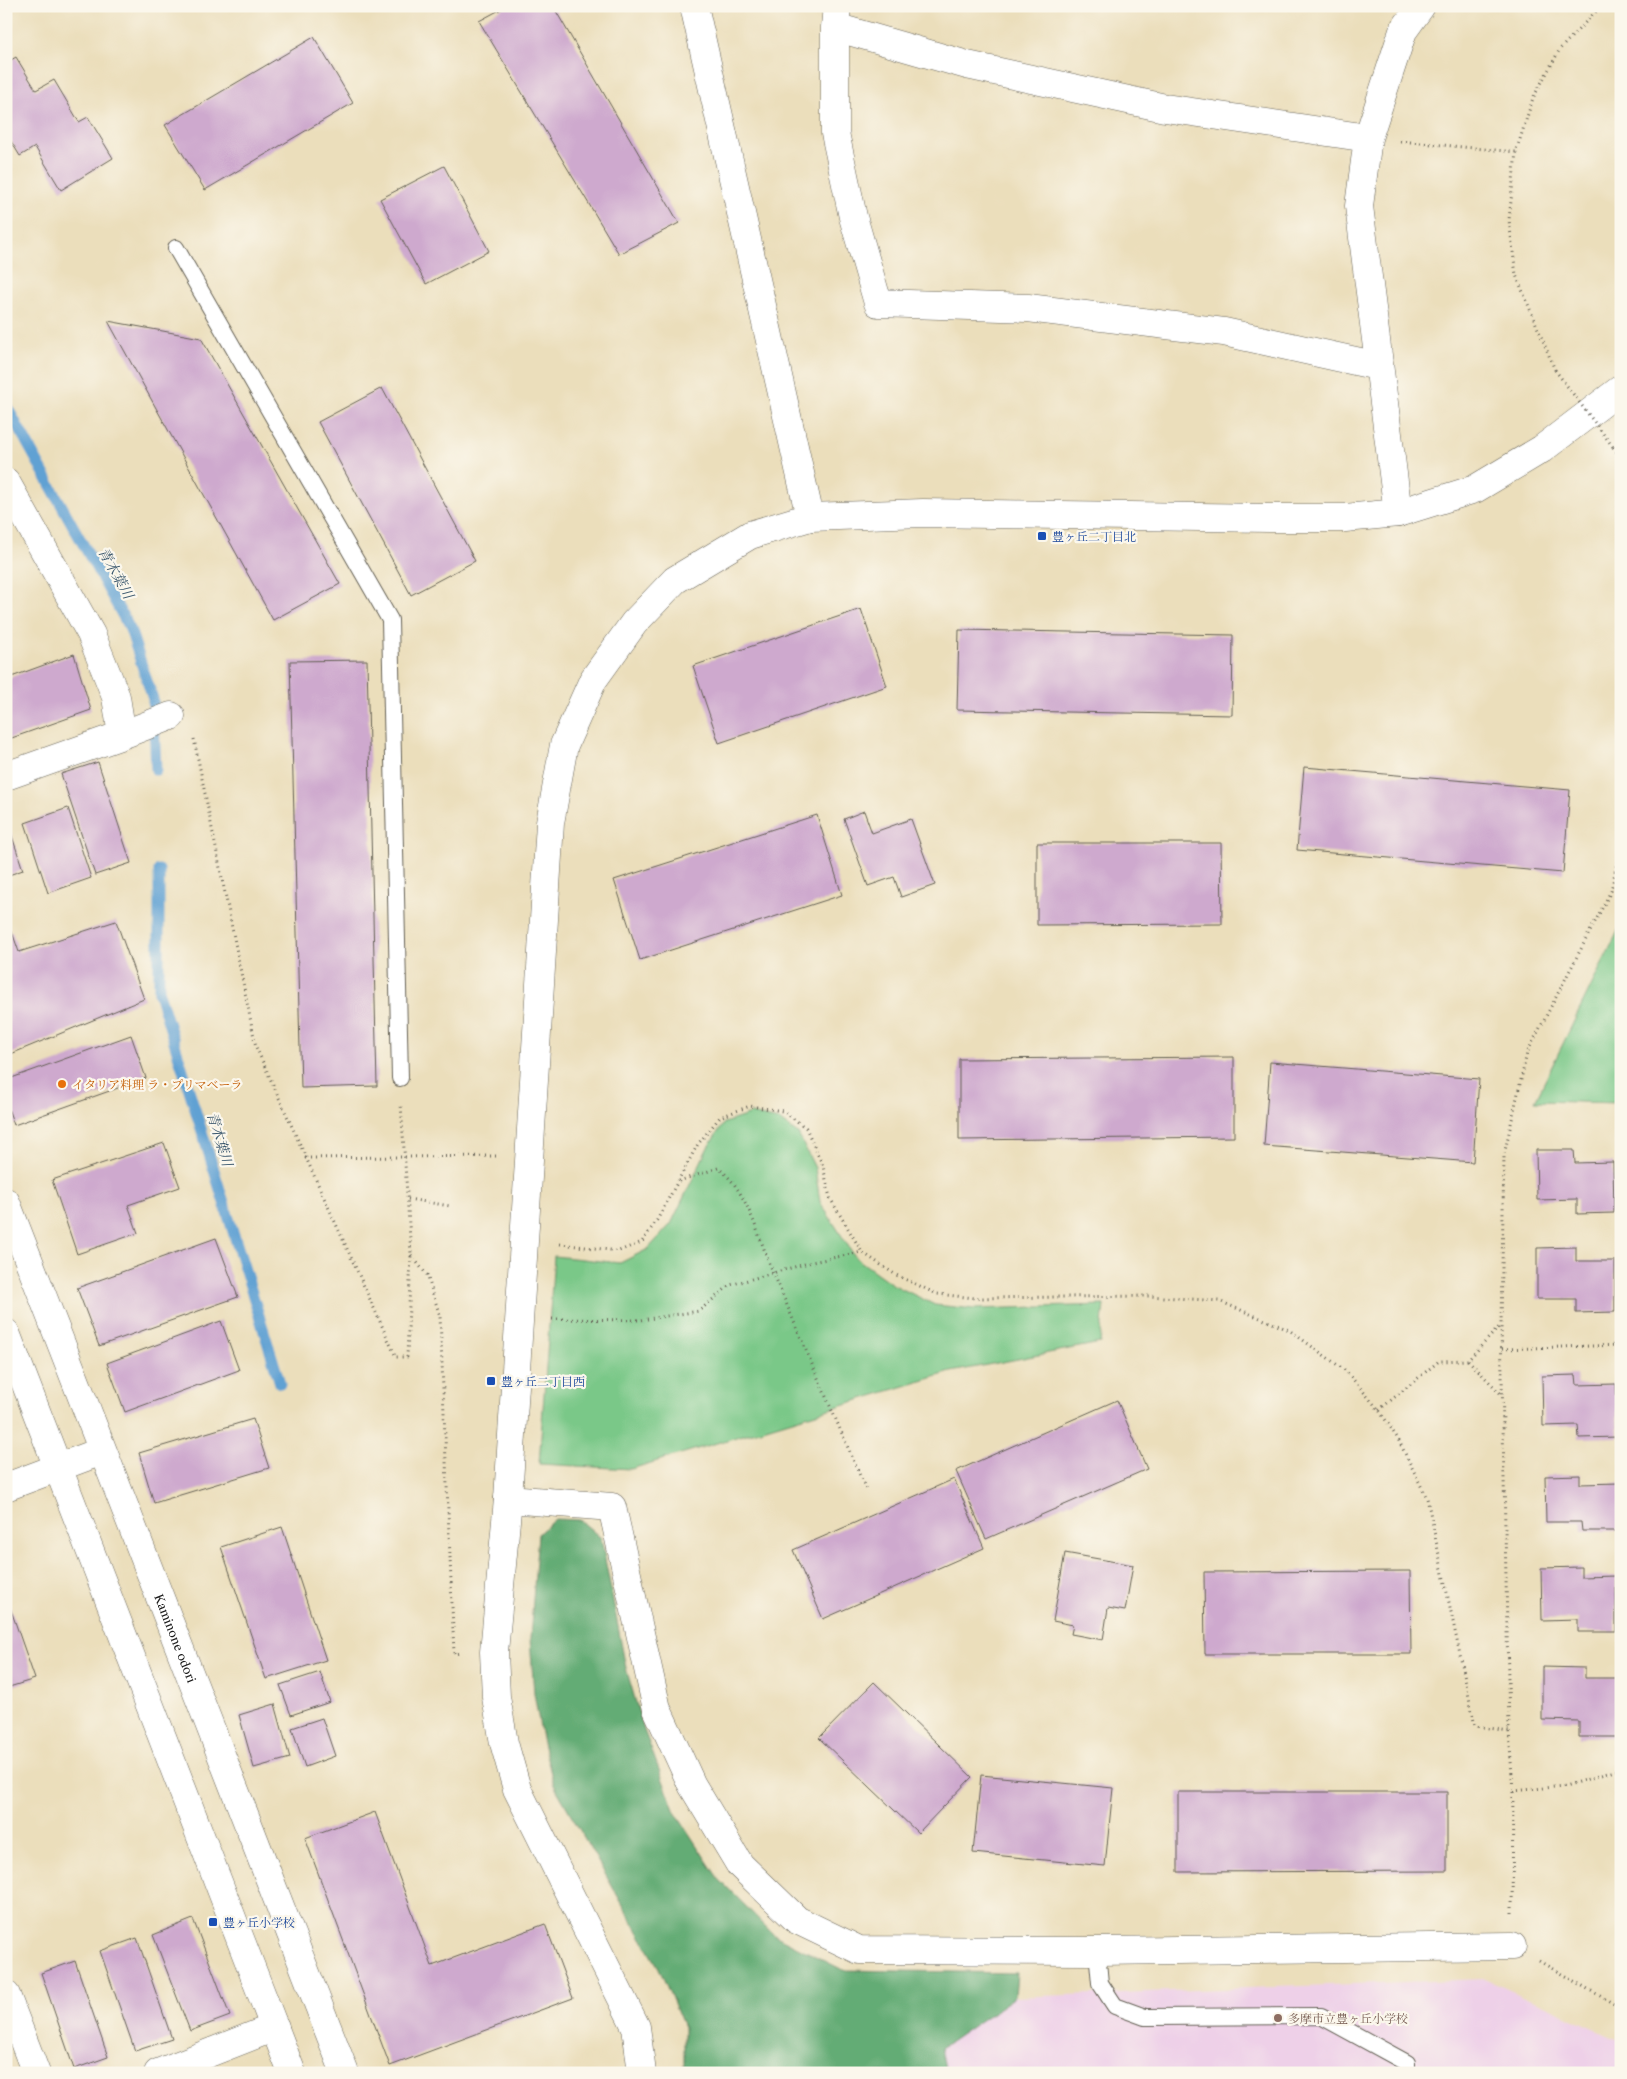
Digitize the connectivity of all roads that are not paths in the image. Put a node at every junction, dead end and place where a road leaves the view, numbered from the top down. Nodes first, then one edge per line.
1 (694, 6) edge
2 (1421, 6) edge
3 (836, 16) edge
4 (1368, 138) junction
5 (176, 248) dead end
6 (1378, 366) junction
7 (1621, 389) edge
8 (6, 482) edge
9 (1398, 512) junction
10 (810, 517) junction
11 (171, 716) dead end
12 (129, 733) junction
13 (6, 776) edge
14 (400, 1078) road end
15 (6, 1202) edge
16 (6, 1333) edge
17 (102, 1451) junction
18 (59, 1467) junction
19 (6, 1487) edge
20 (508, 1499) junction
21 (1512, 1946) road end
22 (1097, 1951) junction
23 (6, 1995) edge
24 (275, 2027) junction
25 (36, 2073) edge
26 (158, 2073) edge
27 (292, 2073) edge
28 (345, 2073) edge
29 (642, 2073) edge
30 (1407, 2073) edge

1 - 10 street
2 - 4 street
3 - 4 street
3 - 6 street
4 - 6 street
5 - 14 lane
6 - 9 street
7 - 9 street
8 - 12 street
9 - 10 street
10 - 20 street
11 - 12 street
12 - 13 street
15 - 17 street, Kaminone odori
16 - 18 street
17 - 18 street
17 - 28 street, Kaminone odori
18 - 19 street
18 - 24 street
20 - 22 street
20 - 29 street
21 - 22 street
22 - 30 lane
23 - 25 street
24 - 26 street
24 - 27 street

